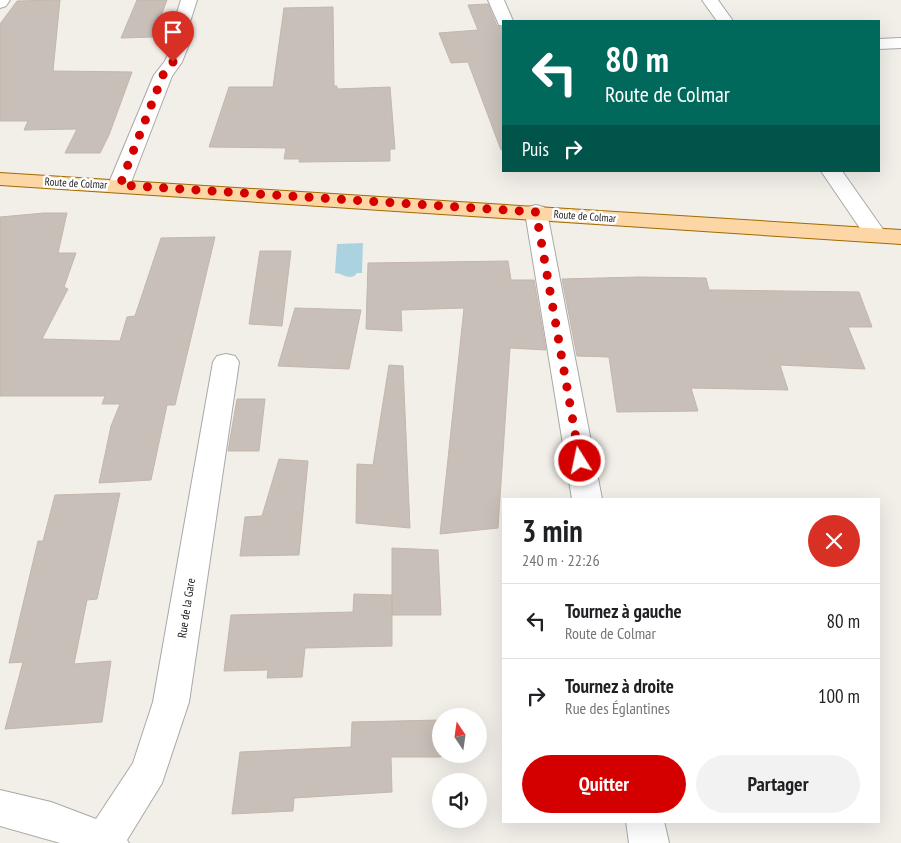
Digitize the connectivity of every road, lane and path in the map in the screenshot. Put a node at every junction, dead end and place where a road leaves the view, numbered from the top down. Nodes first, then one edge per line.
1 (188, 0) edge
2 (496, 0) edge
3 (710, 0) edge
4 (505, 20) edge
5 (724, 20) edge
6 (901, 43) edge
7 (880, 44) edge
8 (832, 172) edge
9 (0, 179) edge
10 (120, 185) junction
11 (536, 212) junction
12 (876, 235) junction
13 (901, 237) edge
14 (226, 362) dead end
15 (587, 498) edge
16 (0, 808) edge
17 (645, 823) edge
18 (107, 842) edge
19 (649, 843) edge

1 - 10 street
2 - 4 street
3 - 5 street
6 - 7 street
8 - 12 street
9 - 10 main road, Route de Colmar
10 - 11 main road, Route de Colmar
11 - 12 main road, Route de Colmar
11 - 15 street
12 - 13 main road, Route de Colmar
14 - 18 street, Rue de la Gare
16 - 18 street, Rue de la Gare
17 - 19 street

